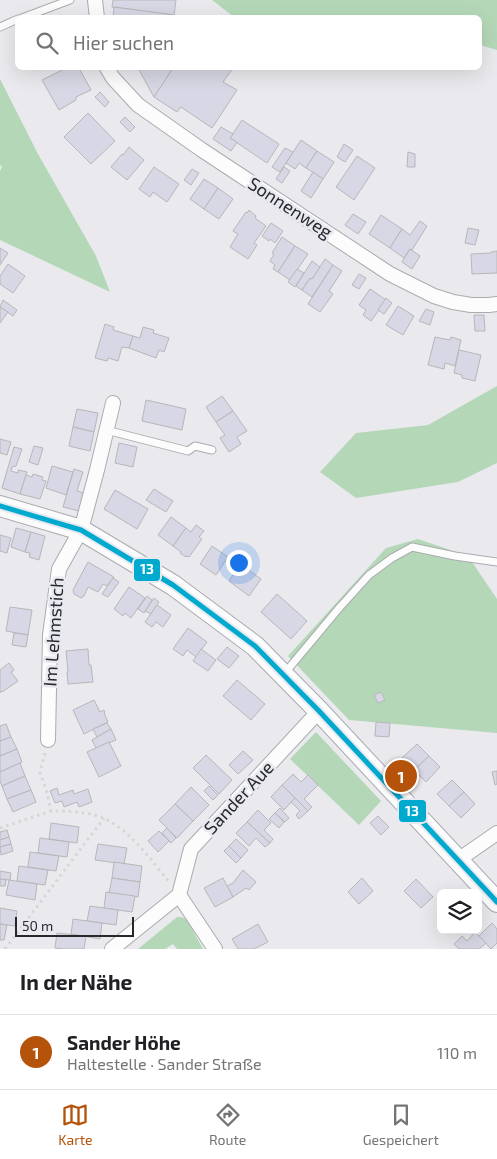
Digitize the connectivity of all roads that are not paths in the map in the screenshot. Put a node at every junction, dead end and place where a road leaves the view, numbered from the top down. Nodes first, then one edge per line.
1 (70, 0) edge
2 (95, 0) edge
3 (30, 15) edge
4 (97, 15) edge
5 (15, 20) edge
6 (0, 27) edge
7 (109, 70) edge
8 (497, 304) edge
9 (113, 403) dead end
10 (106, 430) junction
11 (212, 450) dead end
12 (0, 506) edge
13 (81, 530) junction
14 (497, 562) edge
15 (283, 675) junction
16 (319, 711) junction
17 (48, 740) road end
18 (497, 833) edge
19 (458, 860) junction
20 (179, 895) junction
21 (497, 902) edge
22 (112, 949) edge
23 (215, 949) edge

1 - 3 lane
2 - 4 street
5 - 6 lane
7 - 8 street, Sonnenweg
9 - 10 street, Im Lehmstich
10 - 11 lane
10 - 13 street, Im Lehmstich
12 - 13 main road
13 - 15 main road
13 - 17 street, Im Lehmstich
14 - 15 lane
15 - 16 main road
16 - 19 main road
16 - 20 street, Sander Aue
18 - 19 street
19 - 21 main road
20 - 22 street
20 - 23 street

